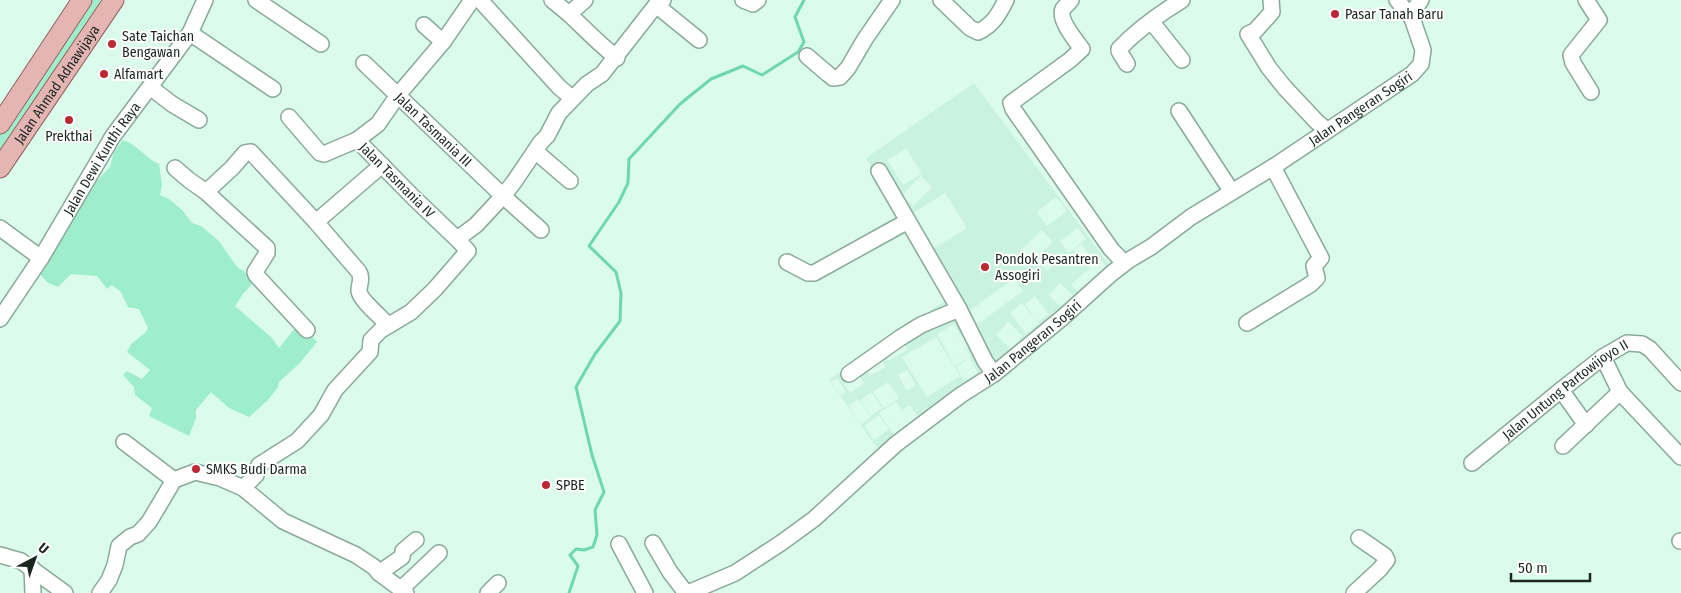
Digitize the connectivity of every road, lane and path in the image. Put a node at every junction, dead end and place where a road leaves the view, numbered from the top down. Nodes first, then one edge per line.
1 (82, 0) edge
2 (114, 0) edge
3 (205, 0) edge
4 (256, 0) edge
5 (472, 0) edge
6 (480, 0) edge
7 (552, 0) edge
8 (586, 0) edge
9 (743, 0) edge
10 (758, 0) edge
11 (892, 0) edge
12 (941, 0) edge
13 (1006, 0) edge
14 (1072, 0) edge
15 (1182, 0) edge
16 (1271, 0) edge
17 (1397, 0) edge
18 (1421, 0) edge
19 (1586, 0) edge
20 (660, 3) edge
21 (1156, 11) edge
22 (569, 14) junction
23 (1412, 18) junction
24 (424, 25) dead end
25 (190, 33) junction
26 (699, 40) dead end
27 (443, 42) junction
28 (321, 44) dead end
29 (806, 56) dead end
30 (617, 58) junction
31 (1182, 60) dead end
32 (364, 63) dead end
33 (1127, 64) dead end
34 (150, 87) junction
35 (273, 89) dead end
36 (1591, 92) dead end
37 (398, 95) junction
38 (572, 98) junction
39 (1179, 111) dead end
40 (289, 117) dead end
41 (199, 120) dead end
42 (0, 124) edge
43 (1327, 130) junction
44 (357, 140) junction
45 (534, 151) junction
46 (382, 165) junction
47 (1272, 167) junction
48 (0, 168) edge
49 (175, 168) dead end
50 (878, 171) dead end
51 (570, 181) dead end
52 (206, 192) junction
53 (1232, 192) junction
54 (503, 196) junction
55 (908, 221) junction
56 (316, 222) junction
57 (0, 228) edge
58 (541, 230) dead end
59 (457, 239) junction
60 (42, 258) junction
61 (787, 262) dead end
62 (1124, 263) junction
63 (958, 309) junction
64 (0, 319) edge
65 (1247, 323) dead end
66 (388, 325) junction
67 (307, 330) dead end
68 (1603, 357) junction
69 (849, 374) dead end
70 (994, 374) junction
71 (1681, 383) edge
72 (1561, 390) junction
73 (1620, 392) junction
74 (1586, 425) junction
75 (124, 442) dead end
76 (1563, 446) dead end
77 (1681, 457) edge
78 (1472, 464) dead end
79 (174, 480) junction
80 (243, 488) junction
81 (1359, 538) dead end
82 (416, 540) dead end
83 (654, 542) dead end
84 (619, 544) dead end
85 (439, 553) dead end
86 (0, 555) edge
87 (32, 568) junction
88 (379, 573) junction
89 (403, 591) edge
90 (33, 593) edge
91 (65, 593) edge
92 (100, 593) edge
93 (645, 593) edge
94 (687, 593) edge
95 (1354, 593) edge

1 - 42 main road, Jalan Ahmad Adnawijaya
2 - 48 main road, Jalan Ahmad Adnawijaya
3 - 25 street, Jalan Dewi Kunthi Raya
4 - 28 street
5 - 27 street
6 - 38 street
7 - 22 street
8 - 22 street
9 - 10 street
11 - 29 street
12 - 13 street
14 - 62 street
15 - 21 street
16 - 43 street
17 - 23 street
18 - 23 street
19 - 36 street
20 - 26 street
20 - 30 street
21 - 31 street
21 - 33 street
22 - 30 street
23 - 43 street, Jalan Pangeran Sogiri
24 - 27 street
25 - 34 street, Jalan Dewi Kunthi Raya
25 - 35 street
27 - 37 street
30 - 38 street
32 - 37 street, Jalan Tasmania III
34 - 41 street
34 - 60 street, Jalan Dewi Kunthi Raya
37 - 44 street
37 - 54 street, Jalan Tasmania III
38 - 45 street
39 - 53 street
40 - 44 street, Jalan Tasmania IV
43 - 47 street, Jalan Pangeran Sogiri
44 - 46 street, Jalan Tasmania IV
45 - 51 street
45 - 54 street
46 - 56 street
46 - 59 street, Jalan Tasmania IV
47 - 53 street, Jalan Pangeran Sogiri
47 - 65 street
49 - 52 street
50 - 55 street
52 - 56 street
52 - 67 street
53 - 62 street, Jalan Pangeran Sogiri
54 - 58 street, Jalan Tasmania III
54 - 59 street
55 - 61 street
55 - 63 street
56 - 66 street
57 - 60 street
59 - 66 street
60 - 64 street, Jalan Dewi Kunthi Raya
62 - 70 street, Jalan Pangeran Sogiri
63 - 69 street
63 - 70 street
66 - 80 street
68 - 71 street, Jalan Untung Partowijoyo II
68 - 72 street, Jalan Untung Partowijoyo II
68 - 73 street
70 - 94 street, Jalan Pangeran Sogiri
72 - 74 street
72 - 78 street, Jalan Untung Partowijoyo II
73 - 74 street
73 - 77 street
74 - 76 street
75 - 79 street
79 - 80 street
79 - 92 street
80 - 88 street
81 - 95 street
82 - 88 street
83 - 94 street
84 - 93 street
85 - 89 street
86 - 87 street
87 - 90 street
87 - 91 street
88 - 89 street

